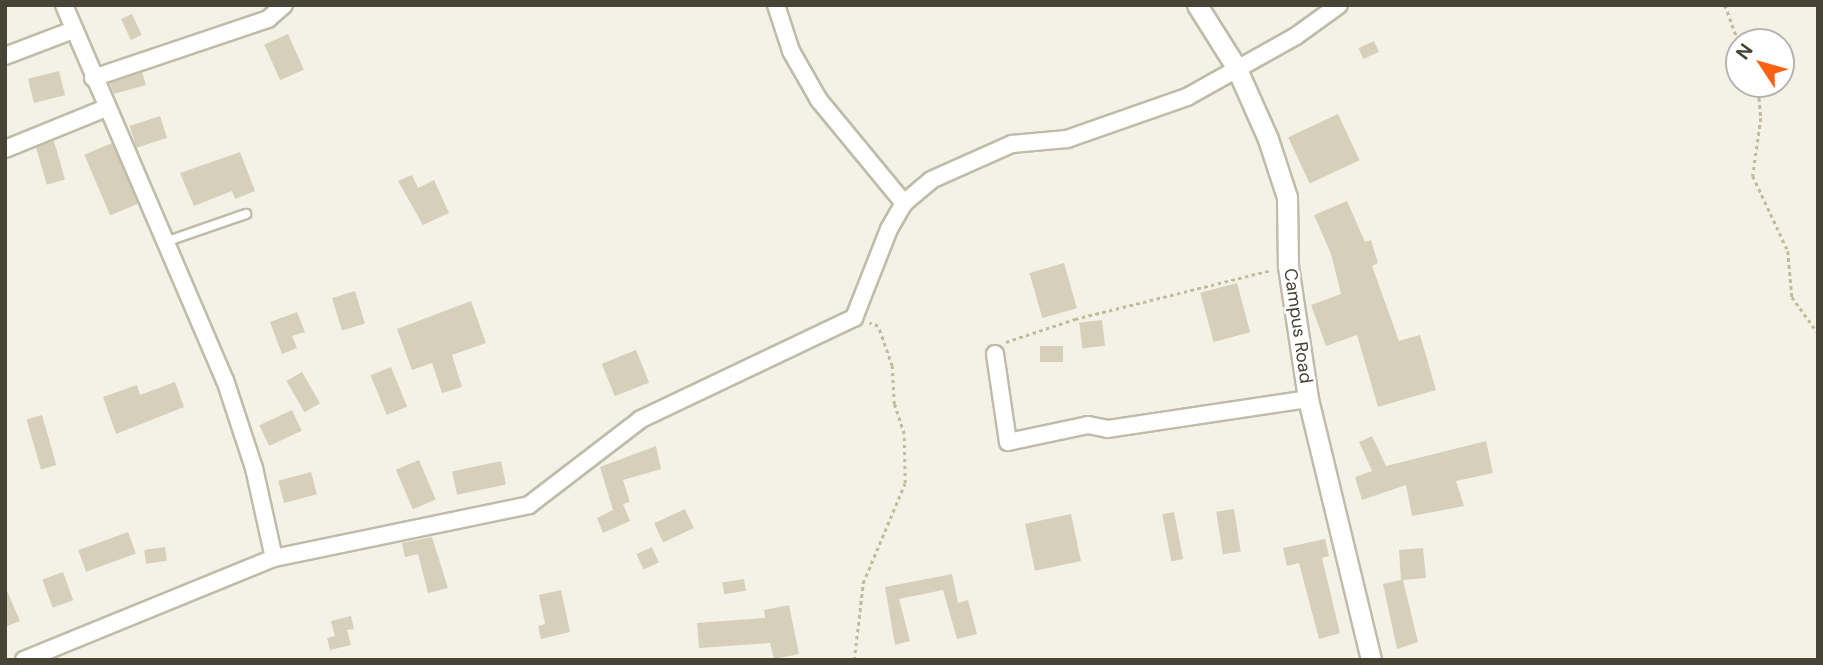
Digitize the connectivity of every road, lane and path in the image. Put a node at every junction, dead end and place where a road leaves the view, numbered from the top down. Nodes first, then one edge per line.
1 (64, 5) edge
2 (284, 5) edge
3 (776, 5) edge
4 (1198, 5) edge
5 (1339, 5) edge
6 (1725, 5) edge
7 (1733, 28) edge
8 (73, 30) junction
9 (5, 56) edge
10 (1237, 67) junction
11 (93, 78) junction
12 (1759, 98) edge
13 (106, 108) junction
14 (5, 149) edge
15 (904, 203) junction
16 (246, 214) dead end
17 (165, 242) junction
18 (1288, 265) junction
19 (855, 318) junction
20 (1818, 333) edge
21 (995, 354) joint
22 (1308, 399) junction
23 (274, 558) junction
24 (24, 660) edge
25 (854, 660) edge
26 (1371, 660) edge

1 - 8 street
2 - 11 street
3 - 15 street
4 - 10 street, Campus Road
5 - 10 street
6 - 7 path
8 - 9 street
8 - 11 street
10 - 15 street
10 - 18 street, Campus Road
11 - 13 street
12 - 20 path
13 - 14 street
13 - 17 street
15 - 19 street
16 - 17 lane
17 - 23 street
18 - 21 path
18 - 22 street, Campus Road
19 - 23 street
19 - 25 path
21 - 22 street
22 - 26 street, Campus Road
23 - 24 street

